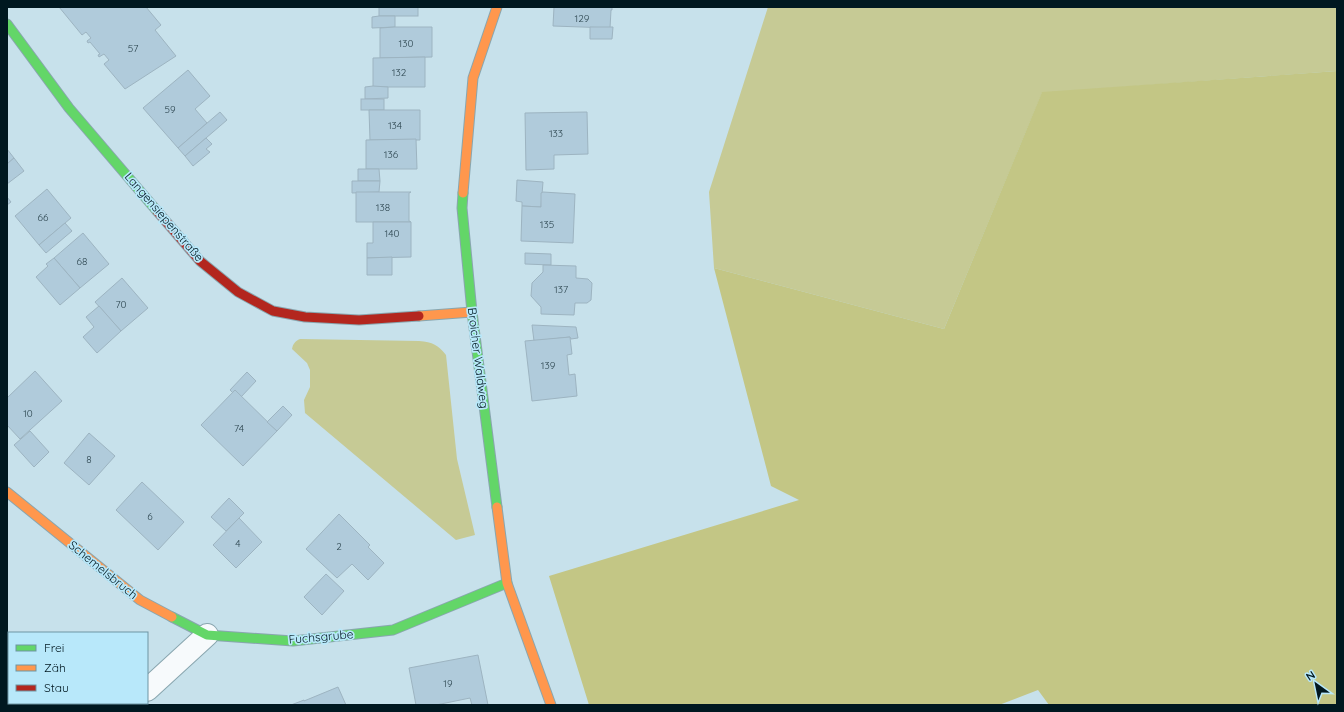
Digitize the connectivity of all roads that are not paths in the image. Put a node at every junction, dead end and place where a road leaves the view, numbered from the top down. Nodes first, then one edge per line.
1 (497, 7) edge
2 (7, 24) edge
3 (472, 312) junction
4 (7, 492) edge
5 (508, 583) junction
6 (207, 635) junction
7 (148, 689) edge
8 (551, 705) edge

1 - 3 street, Broicher Waldweg
2 - 3 street, Langensiepenstraße
3 - 5 street, Broicher Waldweg
4 - 6 street, Schemelsbruch
5 - 6 street, Fuchsgrube
5 - 8 street, Broicher Waldweg
6 - 7 street

